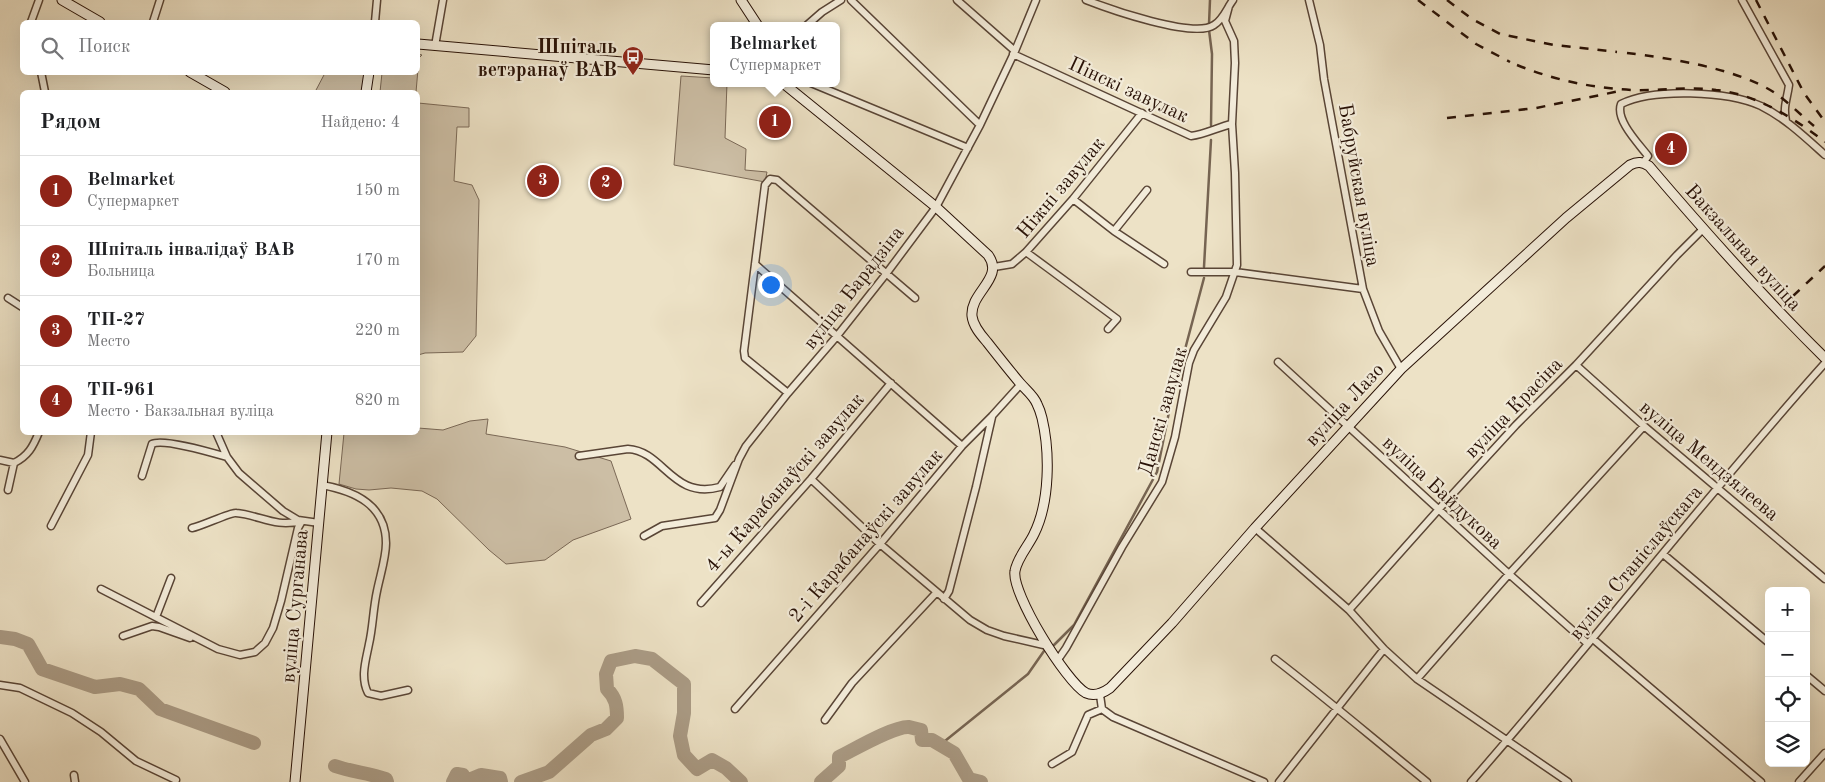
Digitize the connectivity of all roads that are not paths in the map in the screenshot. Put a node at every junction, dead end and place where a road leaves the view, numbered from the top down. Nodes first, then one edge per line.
1 (39, 0) edge
2 (62, 0) edge
3 (160, 0) edge
4 (377, 0) edge
5 (443, 0) edge
6 (741, 0) edge
7 (840, 0) edge
8 (851, 0) edge
9 (957, 0) edge
10 (1036, 0) edge
11 (1086, 0) edge
12 (1224, 0) edge
13 (1309, 0) edge
14 (1742, 0) edge
15 (1231, 3) edge
16 (33, 20) edge
17 (97, 20) edge
18 (154, 20) edge
19 (375, 20) edge
20 (755, 22) edge
21 (811, 22) edge
22 (420, 44) edge
23 (435, 46) junction
24 (1014, 53) junction
25 (710, 70) edge
26 (41, 75) edge
27 (195, 75) edge
28 (369, 75) edge
29 (788, 87) edge
30 (821, 87) edge
31 (44, 90) edge
32 (222, 90) edge
33 (366, 90) edge
34 (1142, 112) junction
35 (1786, 121) junction
36 (1232, 124) junction
37 (980, 125) junction
38 (968, 148) junction
39 (1825, 155) edge
40 (1640, 162) junction
41 (1147, 190) dead end
42 (1073, 199) junction
43 (936, 207) junction
44 (1703, 229) junction
45 (1114, 231) junction
46 (1026, 252) junction
47 (755, 264) junction
48 (1164, 264) dead end
49 (994, 267) junction
50 (1191, 272) dead end
51 (1235, 272) junction
52 (886, 274) junction
53 (1363, 289) junction
54 (8, 298) dead end
55 (915, 298) dead end
56 (20, 305) edge
57 (1108, 330) dead end
58 (837, 336) junction
59 (1825, 358) edge
60 (1278, 362) dead end
61 (1825, 363) edge
62 (1576, 365) junction
63 (1401, 369) junction
64 (891, 383) junction
65 (1021, 384) junction
66 (788, 393) junction
67 (992, 416) junction
68 (1347, 426) junction
69 (1644, 426) junction
70 (38, 435) edge
71 (91, 435) edge
72 (217, 435) edge
73 (327, 435) edge
74 (962, 446) junction
75 (579, 456) dead end
76 (227, 458) junction
77 (0, 460) edge
78 (739, 460) junction
79 (14, 464) junction
80 (142, 476) dead end
81 (811, 479) junction
82 (322, 485) junction
83 (1718, 488) junction
84 (8, 490) dead end
85 (1439, 509) junction
86 (302, 521) junction
87 (319, 523) junction
88 (51, 526) dead end
89 (192, 528) dead end
90 (1255, 528) junction
91 (644, 536) dead end
92 (880, 544) junction
93 (1663, 554) junction
94 (1509, 574) junction
95 (171, 578) dead end
96 (1825, 579) edge
97 (101, 589) dead end
98 (936, 593) junction
99 (944, 599) junction
100 (701, 602) dead end
101 (1349, 610) junction
102 (156, 617) junction
103 (123, 636) dead end
104 (196, 638) junction
105 (1765, 640) edge
106 (1590, 642) junction
107 (1048, 646) junction
108 (1384, 649) junction
109 (1275, 659) dead end
110 (1057, 661) junction
111 (1808, 677) edge
112 (1418, 679) junction
113 (0, 686) edge
114 (408, 690) dead end
115 (1825, 691) edge
116 (1100, 694) junction
117 (1338, 708) junction
118 (735, 709) dead end
119 (1102, 709) junction
120 (825, 720) dead end
121 (0, 739) edge
122 (1508, 740) junction
123 (1825, 753) edge
124 (1052, 764) dead end
125 (176, 780) dead end
126 (25, 782) edge
127 (295, 782) edge
128 (1264, 782) edge
129 (1279, 782) edge
130 (1427, 782) edge
131 (1471, 782) edge
132 (1568, 782) edge
133 (1761, 782) edge
134 (1799, 782) edge

1 - 16 street
2 - 17 main road
3 - 18 street
4 - 19 street
5 - 23 street
6 - 20 main road
7 - 21 street
8 - 37 street
9 - 24 street, Пінскі завулак
10 - 24 street, вуліца Барадзіна
11 - 15 street
12 - 15 street
13 - 53 street, Бабруйская вуліца
14 - 35 street
15 - 36 street, Данскі завулак
22 - 23 main road
23 - 25 main road
24 - 34 street, Пінскі завулак
24 - 37 street, вуліца Барадзіна
26 - 31 street
27 - 32 main road
28 - 33 main road
29 - 43 main road
30 - 38 street
34 - 36 street, Пінскі завулак
34 - 42 street, Ніжні завулак
35 - 39 street
35 - 40 street
36 - 51 street, Данскі завулак
37 - 38 street, вуліца Барадзіна
38 - 43 street, вуліца Барадзіна
40 - 44 main road, Вакзальная вуліца
40 - 63 main road, вуліца Лазо
41 - 45 street
42 - 45 street
42 - 46 street, Ніжні завулак
43 - 49 main road
43 - 52 street, вуліца Барадзіна
44 - 59 main road, Вакзальная вуліца
44 - 62 street, вуліца Красіна
45 - 48 street
46 - 49 street, Ніжні завулак
46 - 57 street
47 - 52 street
47 - 58 street, 4-ы Карабанаўскі завулак
47 - 66 street
49 - 65 main road
50 - 51 street
51 - 53 street
51 - 110 street, Данскі завулак
52 - 55 street
52 - 58 street, вуліца Барадзіна
53 - 63 street, Бабруйская вуліца
54 - 56 street
58 - 64 street, 4-ы Карабанаўскі завулак
58 - 66 street, вуліца Барадзіна
60 - 68 street, вуліца Байдукова
61 - 83 street, вуліца Станіслаўскага
62 - 69 street, вуліца Мендзялеева
62 - 85 street, вуліца Красіна
63 - 68 main road, вуліца Лазо
64 - 74 street, 4-ы Карабанаўскі завулак
64 - 81 street, 4-ы Карабанаўскі завулак
65 - 67 street, 2-і Карабанаўскі завулак
65 - 107 main road
66 - 78 street, вуліца Барадзіна
67 - 74 street, 2-і Карабанаўскі завулак
67 - 99 street
68 - 85 street, вуліца Байдукова
68 - 90 main road, вуліца Лазо
69 - 83 street, вуліца Мендзялеева
69 - 94 street
70 - 79 street
71 - 88 street
72 - 76 street
73 - 82 main road, вуліца Сурганава
74 - 92 street, 2-і Карабанаўскі завулак
75 - 78 street
76 - 80 street
76 - 86 street
77 - 79 street
78 - 91 street, вуліца Барадзіна
79 - 84 street
81 - 92 street
81 - 100 street, 4-ы Карабанаўскі завулак
82 - 87 main road, вуліца Сурганава
82 - 114 street
83 - 93 street, вуліца Станіслаўскага
83 - 96 street, вуліца Мендзялеева
85 - 94 street, вуліца Байдукова
85 - 101 street, вуліца Красіна
86 - 87 street
86 - 89 street
86 - 104 street, вуліца Сурганава
87 - 127 main road, вуліца Сурганава
90 - 101 street
90 - 116 main road, вуліца Лазо
92 - 98 street
92 - 118 street, 2-і Карабанаўскі завулак
93 - 105 street
93 - 106 street, вуліца Станіслаўскага
94 - 106 street, вуліца Байдукова
94 - 112 street
95 - 102 street
97 - 102 street, вуліца Сурганава
98 - 99 street
98 - 120 street
99 - 107 street
101 - 108 street
102 - 104 street, вуліца Сурганава
103 - 104 street
106 - 122 street, вуліца Станіслаўскага
106 - 133 street, вуліца Байдукова
107 - 110 main road
108 - 112 street
108 - 117 street
109 - 117 street
110 - 116 main road
111 - 115 street
112 - 122 street
113 - 125 street
116 - 119 street
117 - 129 street
117 - 130 street
119 - 124 street
119 - 128 street
121 - 126 street
122 - 131 street, вуліца Станіслаўскага
122 - 132 street
123 - 134 street

